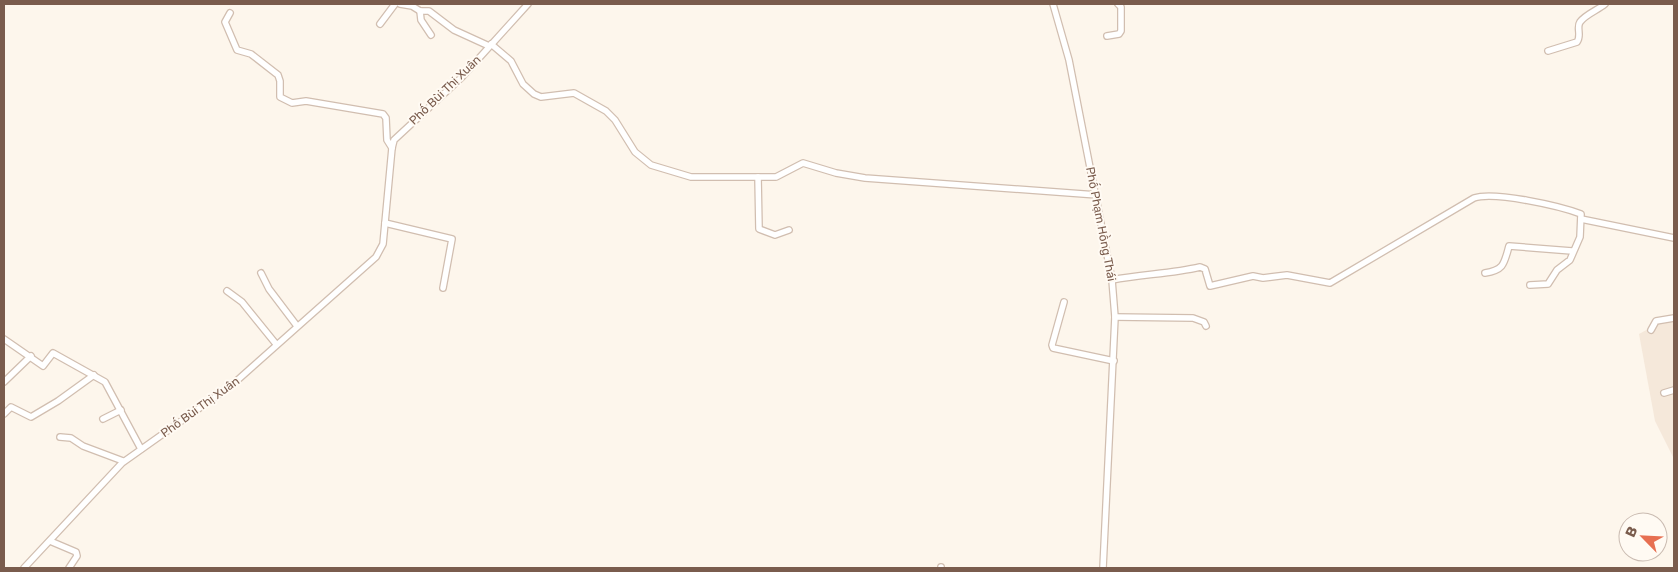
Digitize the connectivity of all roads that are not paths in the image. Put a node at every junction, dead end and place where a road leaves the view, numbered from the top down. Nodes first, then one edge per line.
1 (395, 4) edge
2 (400, 4) edge
3 (528, 4) edge
4 (1053, 4) edge
5 (1118, 4) edge
6 (1605, 4) edge
7 (412, 5) edge
8 (420, 11) junction
9 (230, 13) dead end
10 (380, 24) dead end
11 (431, 35) dead end
12 (1107, 36) dead end
13 (490, 45) junction
14 (1548, 51) dead end
15 (392, 148) junction
16 (758, 177) junction
17 (1097, 195) junction
18 (1581, 219) junction
19 (385, 221) junction
20 (789, 230) dead end
21 (1674, 238) edge
22 (1572, 251) junction
23 (261, 273) dead end
24 (1485, 273) dead end
25 (1112, 280) junction
26 (1530, 285) dead end
27 (443, 288) dead end
28 (227, 291) dead end
29 (1064, 302) dead end
30 (1115, 317) junction
31 (1674, 318) edge
32 (297, 326) junction
33 (1206, 326) dead end
34 (1652, 330) dead end
35 (4, 339) edge
36 (276, 344) junction
37 (31, 356) junction
38 (1114, 362) junction
39 (94, 375) junction
40 (4, 382) edge
41 (1674, 390) edge
42 (1664, 393) dead end
43 (121, 410) junction
44 (4, 414) edge
45 (103, 419) dead end
46 (60, 437) dead end
47 (141, 449) junction
48 (124, 461) junction
49 (50, 541) junction
50 (24, 568) edge
51 (70, 568) edge
52 (1103, 568) edge

1 - 10 street
2 - 7 street
3 - 13 street, Phố Bùi Thị Xuân
4 - 17 street, Phố Phạm Hồng Thái
5 - 12 street
6 - 14 street
7 - 8 street
8 - 11 street
8 - 13 street
9 - 15 street
13 - 15 street, Phố Bùi Thị Xuân
13 - 16 street
15 - 19 street, Phố Bùi Thị Xuân
16 - 17 street
16 - 20 street
17 - 25 street, Phố Phạm Hồng Thái
18 - 21 street
18 - 22 street
18 - 25 street
19 - 27 street
19 - 32 street, Phố Bùi Thị Xuân
22 - 24 street
22 - 26 street
23 - 32 street
25 - 30 street, Phố Phạm Hồng Thái
28 - 36 street
29 - 38 street
30 - 33 street
30 - 38 street, Phố Phạm Hồng Thái
31 - 34 street
32 - 36 street, Phố Bùi Thị Xuân
35 - 37 street
36 - 47 street, Phố Bùi Thị Xuân
37 - 39 street
37 - 40 street
38 - 52 street, Phố Phạm Hồng Thái
39 - 43 street
39 - 44 street
41 - 42 street
43 - 45 street
43 - 47 street
46 - 48 street
47 - 48 street, Phố Bùi Thị Xuân
48 - 49 street, Phố Bùi Thị Xuân
49 - 50 street, Phố Bùi Thị Xuân
49 - 51 street

